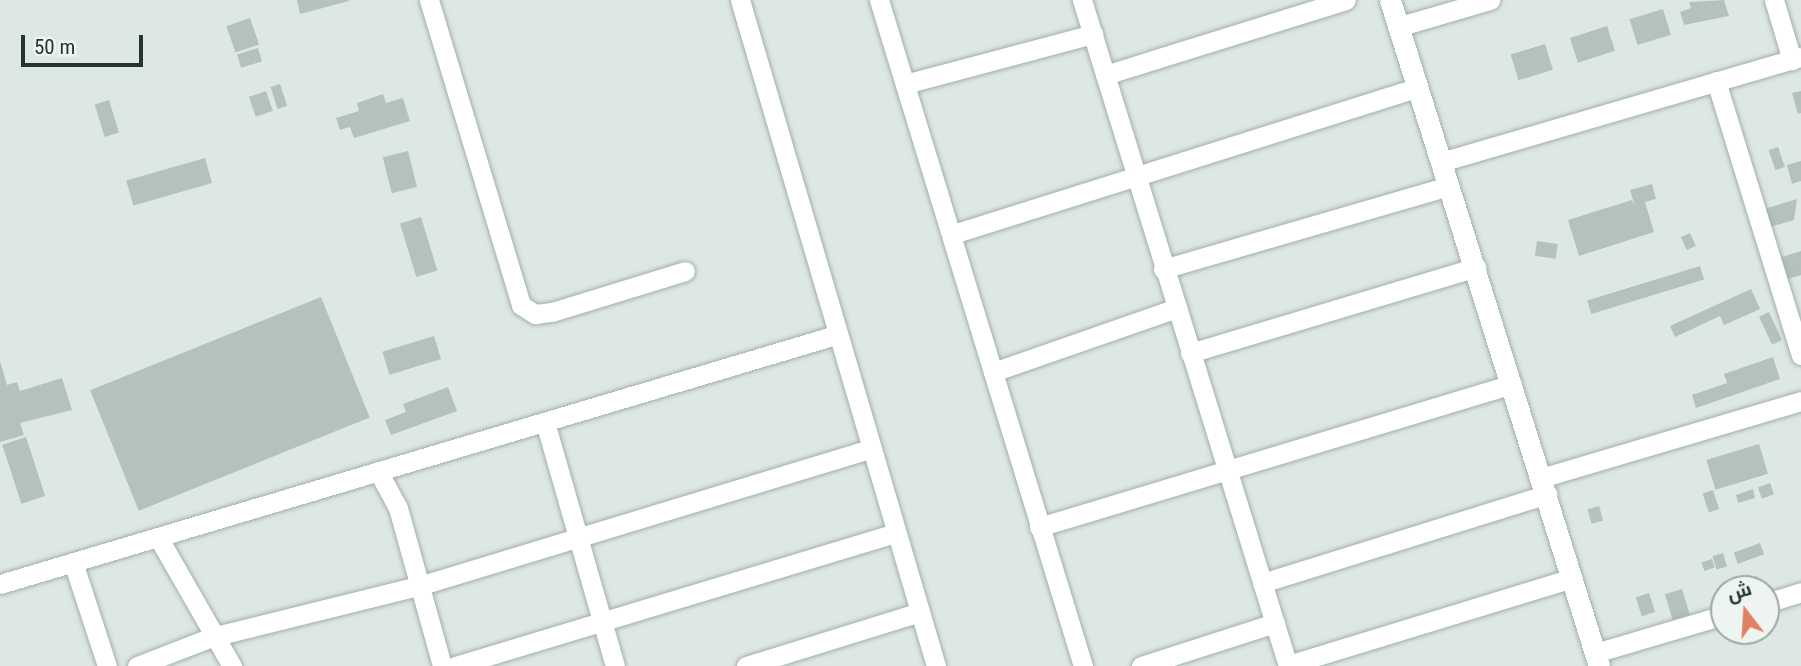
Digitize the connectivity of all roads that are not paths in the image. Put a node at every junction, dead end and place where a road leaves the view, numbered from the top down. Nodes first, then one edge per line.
1 (429, 0) edge
2 (740, 0) edge
3 (879, 0) edge
4 (1082, 0) edge
5 (1346, 0) edge
6 (1390, 0) edge
7 (1490, 0) edge
8 (1774, 0) edge
9 (1398, 27) junction
10 (1093, 34) junction
11 (1797, 58) edge
12 (1105, 75) junction
13 (1716, 81) junction
14 (905, 84) junction
15 (1417, 88) junction
16 (1441, 162) junction
17 (1136, 178) junction
18 (1448, 186) junction
19 (953, 234) junction
20 (1476, 267) junction
21 (1163, 269) junction
22 (685, 271) dead end
23 (1177, 308) junction
24 (836, 335) junction
25 (1190, 353) junction
26 (1801, 355) edge
27 (993, 372) junction
28 (1512, 384) junction
29 (1801, 401) edge
30 (545, 422) junction
31 (869, 449) junction
32 (378, 471) junction
33 (1226, 471) junction
34 (1544, 486) junction
35 (1039, 527) junction
36 (896, 533) junction
37 (158, 537) junction
38 (578, 537) junction
39 (73, 562) junction
40 (1572, 579) junction
41 (1262, 583) junction
42 (0, 584) edge
43 (422, 585) junction
44 (1801, 593) edge
45 (1780, 599) edge
46 (920, 612) junction
47 (1710, 620) edge
48 (602, 622) junction
49 (1275, 623) junction
50 (212, 637) junction
51 (1597, 660) edge
52 (1288, 665) edge
53 (107, 666) edge
54 (137, 666) edge
55 (232, 666) edge
56 (442, 666) edge
57 (455, 666) edge
58 (615, 666) edge
59 (746, 666) edge
60 (936, 666) edge
61 (1083, 666) edge
62 (1141, 666) edge

1 - 22 street
2 - 24 street
3 - 14 street
4 - 10 street
5 - 12 street
6 - 9 street
7 - 9 street
8 - 11 street
9 - 15 street
10 - 12 street
10 - 14 street
11 - 13 street
12 - 17 street
13 - 16 street
13 - 26 street
14 - 19 street
15 - 16 street
15 - 17 street
16 - 18 street
17 - 19 street
17 - 21 street
18 - 20 street
18 - 21 street
19 - 27 street
20 - 25 street
20 - 28 street
21 - 23 street
23 - 25 street
23 - 27 street
24 - 30 street
24 - 31 street
25 - 33 street
27 - 35 street
28 - 33 street
28 - 34 street
29 - 34 street
30 - 32 street
30 - 38 street
31 - 36 street
31 - 38 street
32 - 37 street
32 - 43 street
33 - 35 street
33 - 41 street
34 - 40 street
34 - 41 street
35 - 61 street
36 - 46 street
36 - 48 street
37 - 39 street
37 - 50 street
38 - 43 street
38 - 48 street
39 - 42 street
39 - 53 street
40 - 51 street
40 - 52 street
41 - 49 street
43 - 50 street
43 - 56 street
44 - 45 street
46 - 59 street
46 - 60 street
47 - 51 street
48 - 57 street
48 - 58 street
49 - 52 street
49 - 62 street
50 - 54 street
50 - 55 street

